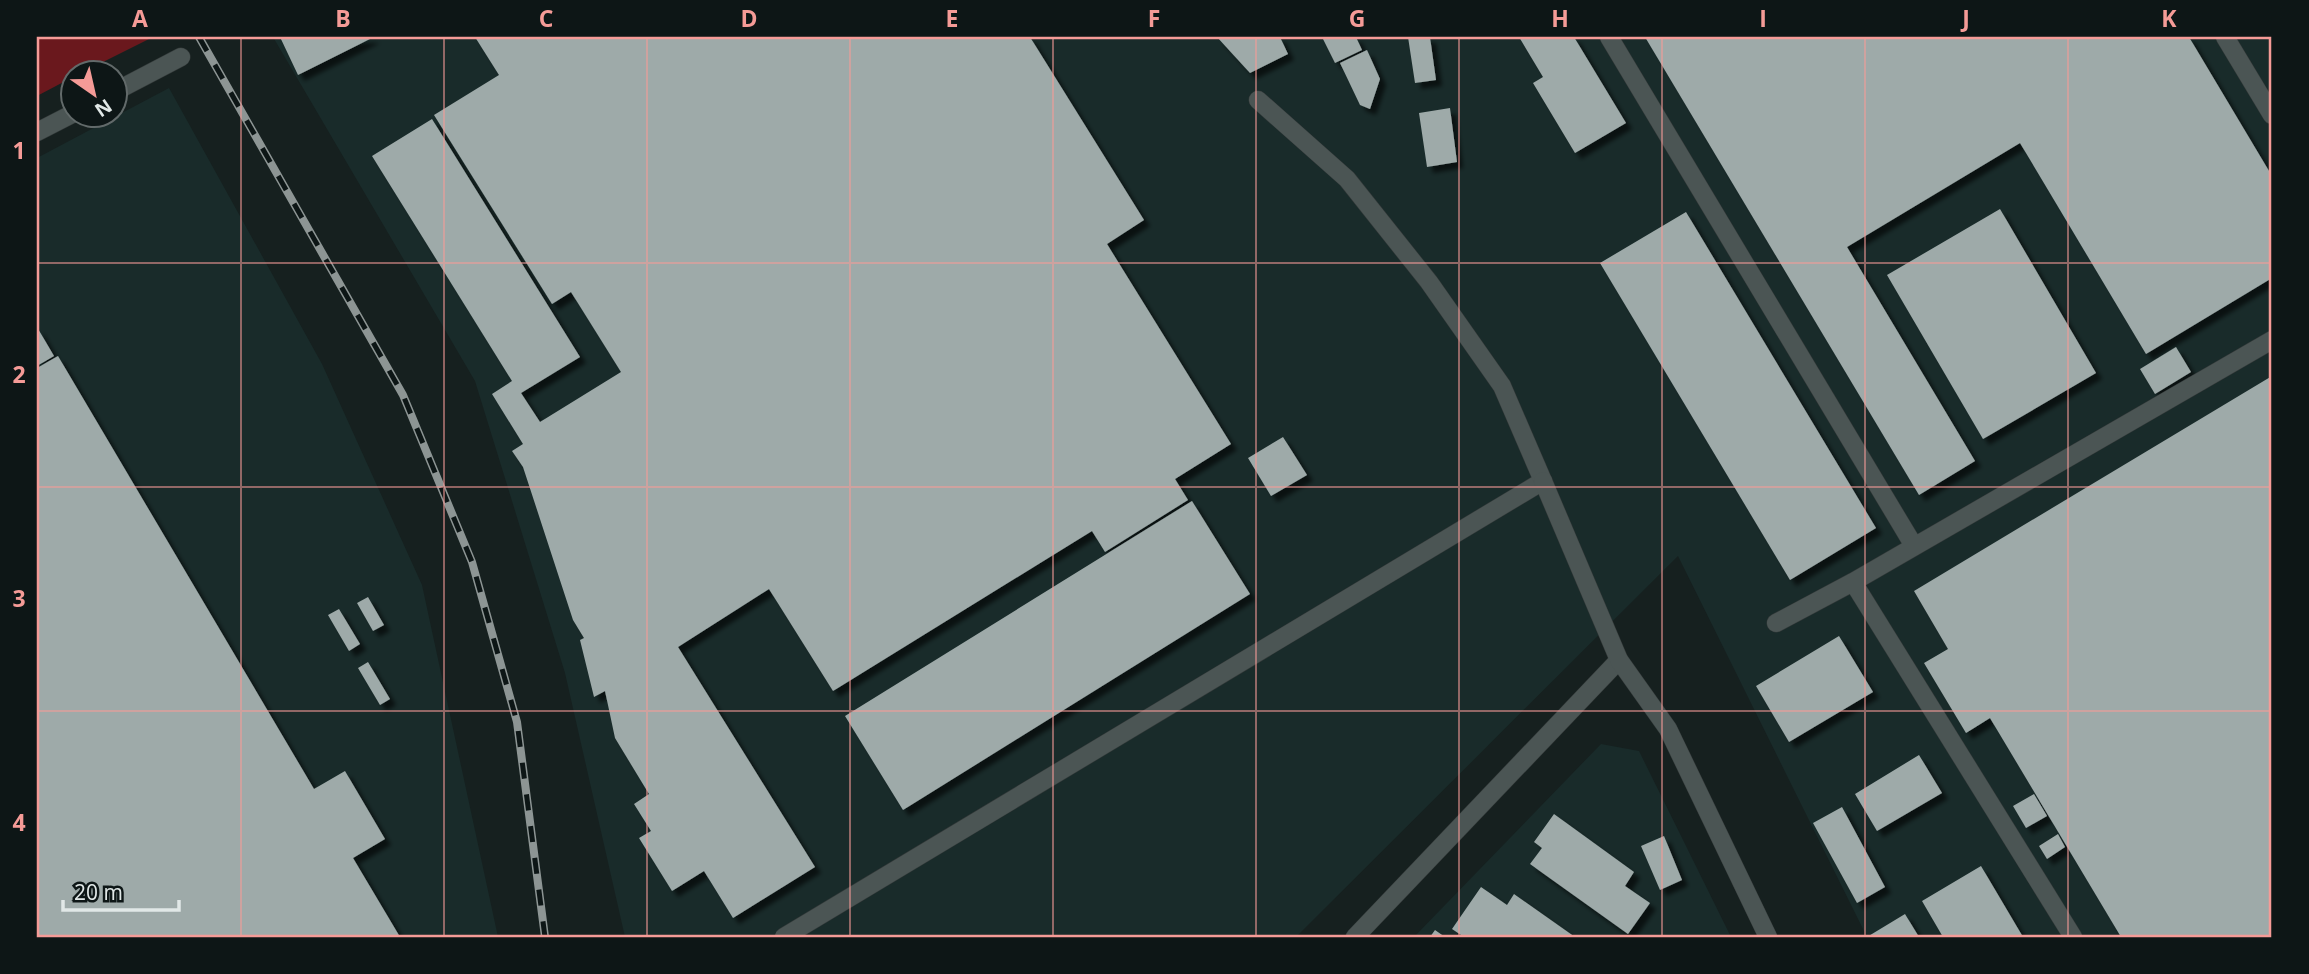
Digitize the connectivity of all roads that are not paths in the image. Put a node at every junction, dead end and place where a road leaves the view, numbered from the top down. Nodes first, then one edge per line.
1 (1609, 37) edge
2 (2225, 37) edge
3 (181, 57) dead end
4 (130, 84) edge
5 (1258, 100) dead end
6 (2272, 115) edge
7 (60, 120) edge
8 (37, 132) edge
9 (2272, 340) edge
10 (1543, 481) junction
11 (1914, 546) junction
12 (1853, 582) junction
13 (1776, 623) dead end
14 (1619, 660) junction
15 (784, 937) edge
16 (1355, 937) edge
17 (1768, 937) edge
18 (2073, 937) edge

1 - 11 street
2 - 6 street
3 - 4 street
5 - 10 street
7 - 8 street
9 - 11 street
10 - 14 street
10 - 15 street
11 - 12 street
12 - 13 street
12 - 18 street
14 - 16 street
14 - 17 street

